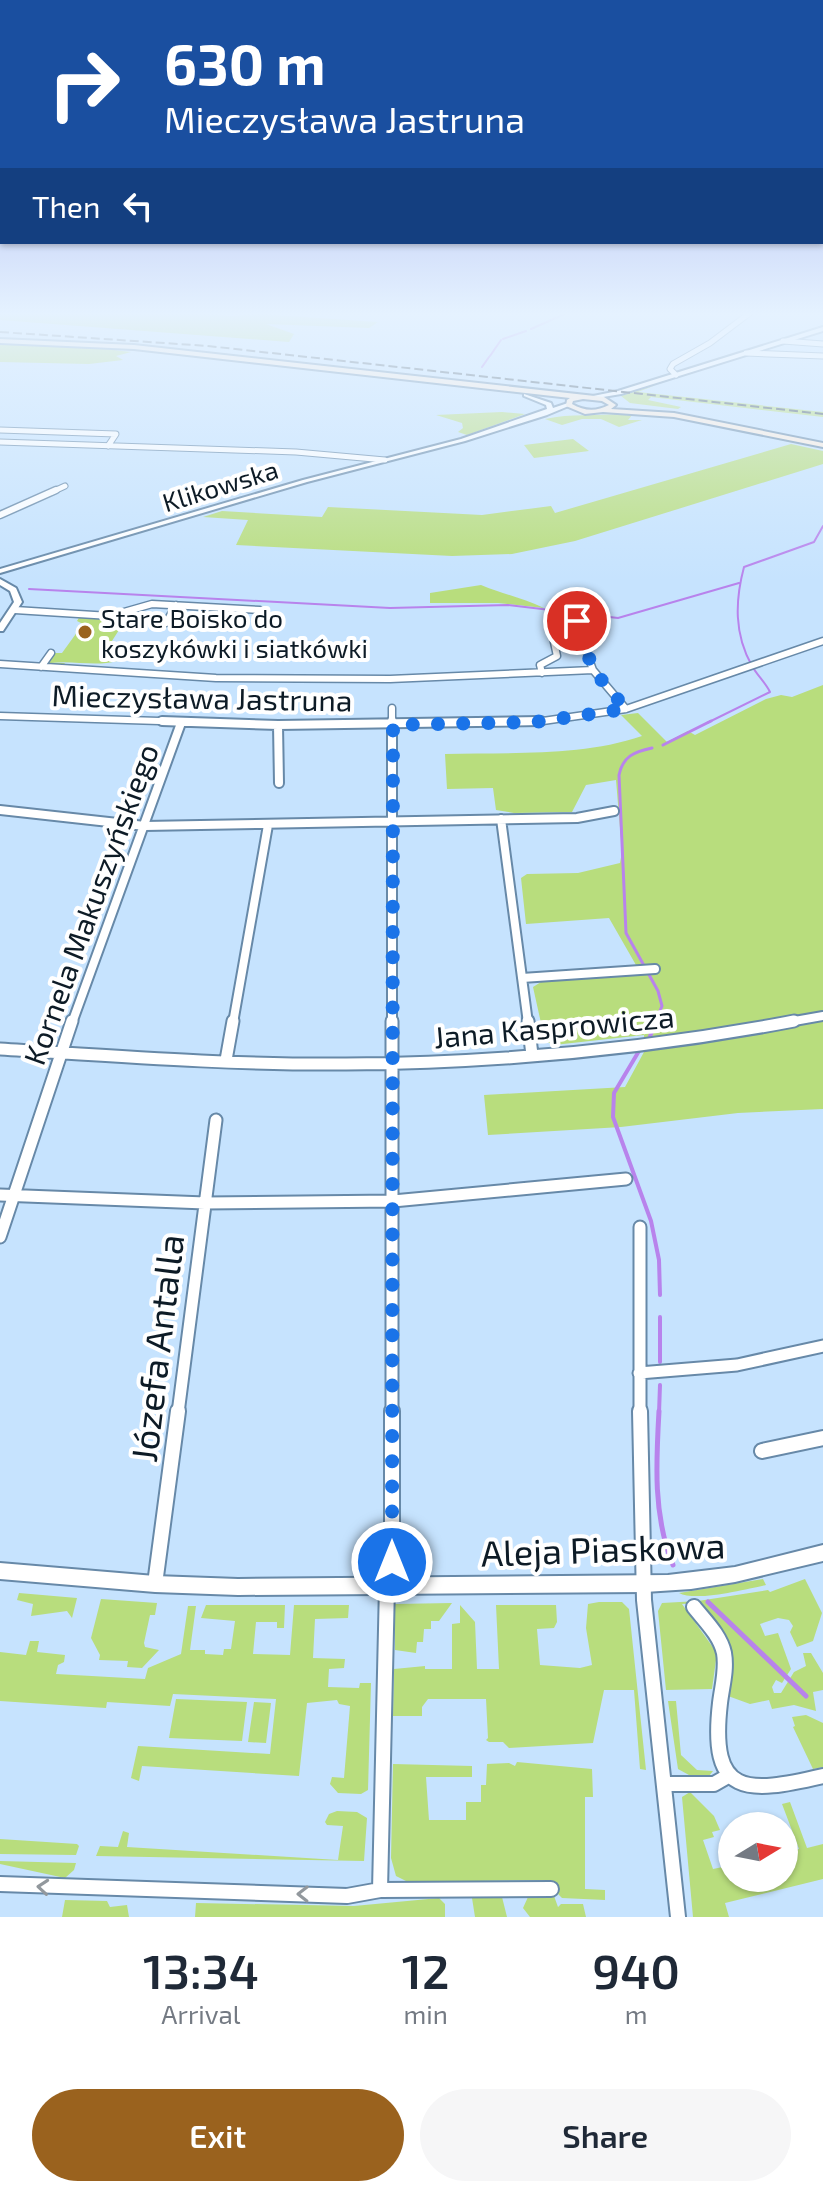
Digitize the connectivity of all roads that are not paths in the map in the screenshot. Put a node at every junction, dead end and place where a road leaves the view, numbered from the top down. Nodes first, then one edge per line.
1 (543, 401) edge
2 (556, 401) edge
3 (572, 401) edge
4 (610, 402) joint
5 (568, 404) junction
6 (580, 411) junction
7 (605, 411) junction
8 (544, 415) junction
9 (0, 430) edge
10 (0, 442) edge
11 (823, 443) edge
12 (108, 446) junction
13 (385, 460) junction
14 (65, 486) dead end
15 (0, 515) edge
16 (0, 571) edge
17 (0, 581) edge
18 (176, 605) junction
19 (15, 610) junction
20 (260, 610) dead end
21 (166, 623) dead end
22 (0, 629) edge
23 (823, 641) edge
24 (48, 652) dead end
25 (0, 664) edge
26 (38, 667) junction
27 (593, 670) junction
28 (542, 673) junction
29 (392, 708) dead end
30 (626, 709) junction
31 (0, 716) edge
32 (181, 723) junction
33 (278, 725) junction
34 (393, 725) junction
35 (279, 783) dead end
36 (0, 810) edge
37 (614, 811) dead end
38 (501, 819) junction
39 (391, 822) junction
40 (268, 825) junction
41 (145, 826) junction
42 (650, 970) dead end
43 (522, 978) junction
44 (823, 1016) edge
45 (0, 1049) edge
46 (61, 1053) junction
47 (532, 1055) junction
48 (226, 1060) junction
49 (393, 1063) junction
50 (216, 1120) dead end
51 (626, 1179) dead end
52 (0, 1195) edge
53 (15, 1197) junction
54 (393, 1201) junction
55 (205, 1203) junction
56 (640, 1227) dead end
57 (0, 1237) edge
58 (823, 1346) edge
59 (639, 1373) junction
60 (823, 1438) edge
61 (762, 1451) dead end
62 (823, 1553) edge
63 (0, 1571) edge
64 (155, 1584) junction
65 (645, 1584) junction
66 (387, 1586) junction
67 (694, 1607) dead end
68 (728, 1776) junction
69 (823, 1776) edge
70 (664, 1784) junction
71 (0, 1884) edge
72 (551, 1889) dead end
73 (380, 1890) junction
74 (678, 1917) edge

1 - 8 street
2 - 5 main road
3 - 5 main road
4 - 7 main road
4 - 11 main road
5 - 6 main road
5 - 8 street, Klikowska
6 - 7 main road
6 - 8 street, Klikowska
7 - 11 main road
8 - 13 street, Klikowska
9 - 12 street
10 - 12 street
12 - 13 street
13 - 16 street, Klikowska
14 - 15 street
17 - 19 street
18 - 19 street
18 - 20 street
18 - 21 street
19 - 22 street
23 - 30 street, Mieczysława Jastruna
24 - 26 street
25 - 26 street
26 - 28 street
27 - 28 street
27 - 28 street
27 - 30 street
29 - 34 street
30 - 34 street, Mieczysława Jastruna
31 - 32 street, Mieczysława Jastruna
32 - 33 street, Mieczysława Jastruna
32 - 41 street, Kornela Makuszyńskiego
33 - 34 street, Mieczysława Jastruna
33 - 35 street
34 - 39 street
36 - 41 street
37 - 38 street
38 - 39 street
38 - 43 street
39 - 40 street
39 - 49 street
40 - 41 street
40 - 48 street
41 - 46 street, Kornela Makuszyńskiego
42 - 43 street
43 - 47 street
44 - 47 street, Jana Kasprowicza
45 - 46 street, Jana Kasprowicza
46 - 48 street, Jana Kasprowicza
46 - 53 street, Kornela Makuszyńskiego
47 - 49 street, Jana Kasprowicza
48 - 49 street, Jana Kasprowicza
49 - 54 street
50 - 55 street, Józefa Antalla
51 - 54 street
52 - 53 street
53 - 55 street
53 - 57 street, Kornela Makuszyńskiego
54 - 55 street
54 - 66 street
55 - 64 street, Józefa Antalla
56 - 59 street
58 - 59 street
59 - 65 street
60 - 61 street
62 - 65 street, Aleja Piaskowa
63 - 64 street, Aleja Piaskowa
64 - 66 street, Aleja Piaskowa
65 - 66 street, Aleja Piaskowa
65 - 70 street
66 - 73 street
67 - 68 street
68 - 69 street
68 - 70 street
70 - 74 street
73 -> 71 street
72 - 73 street

